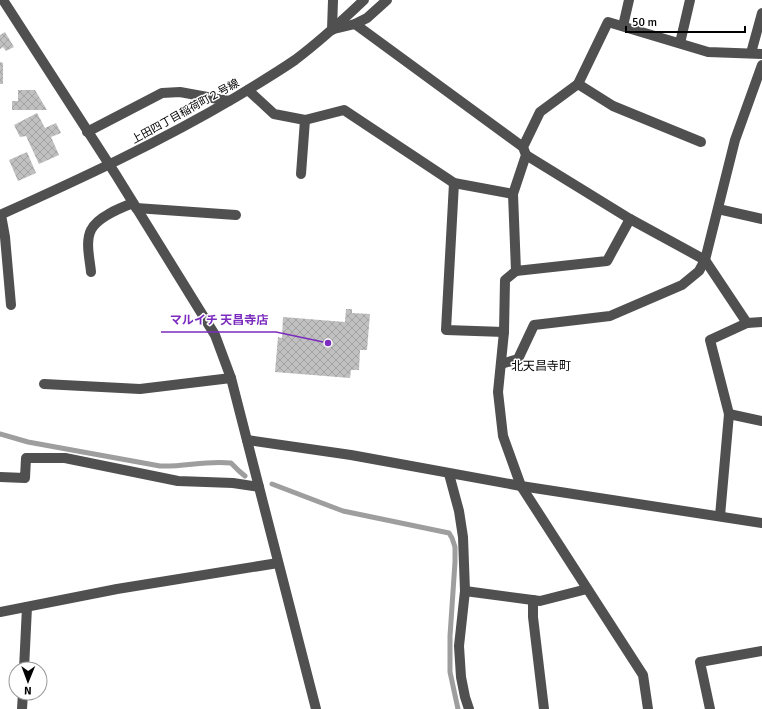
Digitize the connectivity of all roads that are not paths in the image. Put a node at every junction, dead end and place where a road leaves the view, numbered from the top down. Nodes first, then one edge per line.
1 (3, 0) edge
2 (333, 0) edge
3 (364, 0) edge
4 (387, 0) edge
5 (629, 0) edge
6 (690, 0) edge
7 (762, 13) edge
8 (355, 24) junction
9 (623, 26) junction
10 (332, 30) junction
11 (680, 43) junction
12 (751, 53) junction
13 (762, 54) edge
14 (762, 65) edge
15 (578, 84) junction
16 (248, 90) junction
17 (229, 101) junction
18 (305, 120) junction
19 (87, 132) junction
20 (701, 142) dead end
21 (524, 151) junction
22 (110, 165) junction
23 (301, 174) dead end
24 (454, 183) junction
25 (513, 194) junction
26 (134, 206) junction
27 (718, 210) junction
28 (0, 215) edge
29 (236, 215) dead end
30 (630, 219) junction
31 (762, 219) edge
32 (705, 260) junction
33 (516, 271) junction
34 (91, 272) dead end
35 (11, 305) dead end
36 (762, 322) edge
37 (747, 323) junction
38 (504, 332) junction
39 (501, 364) junction
40 (231, 378) junction
41 (44, 384) dead end
42 (729, 414) junction
43 (762, 421) edge
44 (247, 440) junction
45 (449, 474) junction
46 (0, 477) edge
47 (521, 486) junction
48 (259, 487) junction
49 (720, 516) junction
50 (762, 523) edge
51 (278, 563) junction
52 (587, 589) junction
53 (465, 590) junction
54 (533, 600) junction
55 (27, 607) junction
56 (0, 612) edge
57 (762, 651) edge
58 (24, 661) edge
59 (316, 709) edge
60 (469, 709) edge
61 (544, 709) edge
62 (648, 709) edge
63 (710, 709) edge

1 - 19 street
2 - 10 street
3 - 10 street, 上田四丁目稲荷町２号線
4 - 8 street
5 - 9 street
6 - 11 street
7 - 12 street
8 - 10 street
8 - 21 street
9 - 11 street
9 - 15 street
10 - 16 street, 上田四丁目稲荷町２号線
11 - 12 street
12 - 13 street
14 - 27 street
15 - 20 street
15 - 21 street
16 - 17 street, 上田四丁目稲荷町２号線
16 - 18 street
17 - 19 street
17 - 22 street, 上田四丁目稲荷町２号線
18 - 23 street
18 - 24 street
19 - 22 street
21 - 25 street
21 - 30 street
22 - 26 street
22 - 28 street, 上田四丁目稲荷町２号線
24 - 25 street
24 - 38 street
25 - 33 street
26 - 29 street
26 - 34 street
26 - 40 street
27 - 31 street
27 - 32 street
28 - 35 street
30 - 32 street
30 - 33 street
32 - 37 street
32 - 39 street
33 - 38 street
36 - 37 street
37 - 42 street
38 - 39 street
39 - 47 street
40 - 41 street
40 - 44 street
42 - 43 street
42 - 49 street
44 - 45 street
44 - 48 street
45 - 47 street
45 - 53 street
46 - 48 street
47 - 49 street
47 - 52 street
48 - 51 street
49 - 50 street
51 - 55 street
51 - 59 street
52 - 54 street
52 - 62 street
53 - 54 street
53 - 60 street
54 - 61 street
55 - 56 street
55 - 58 street
57 - 63 street

